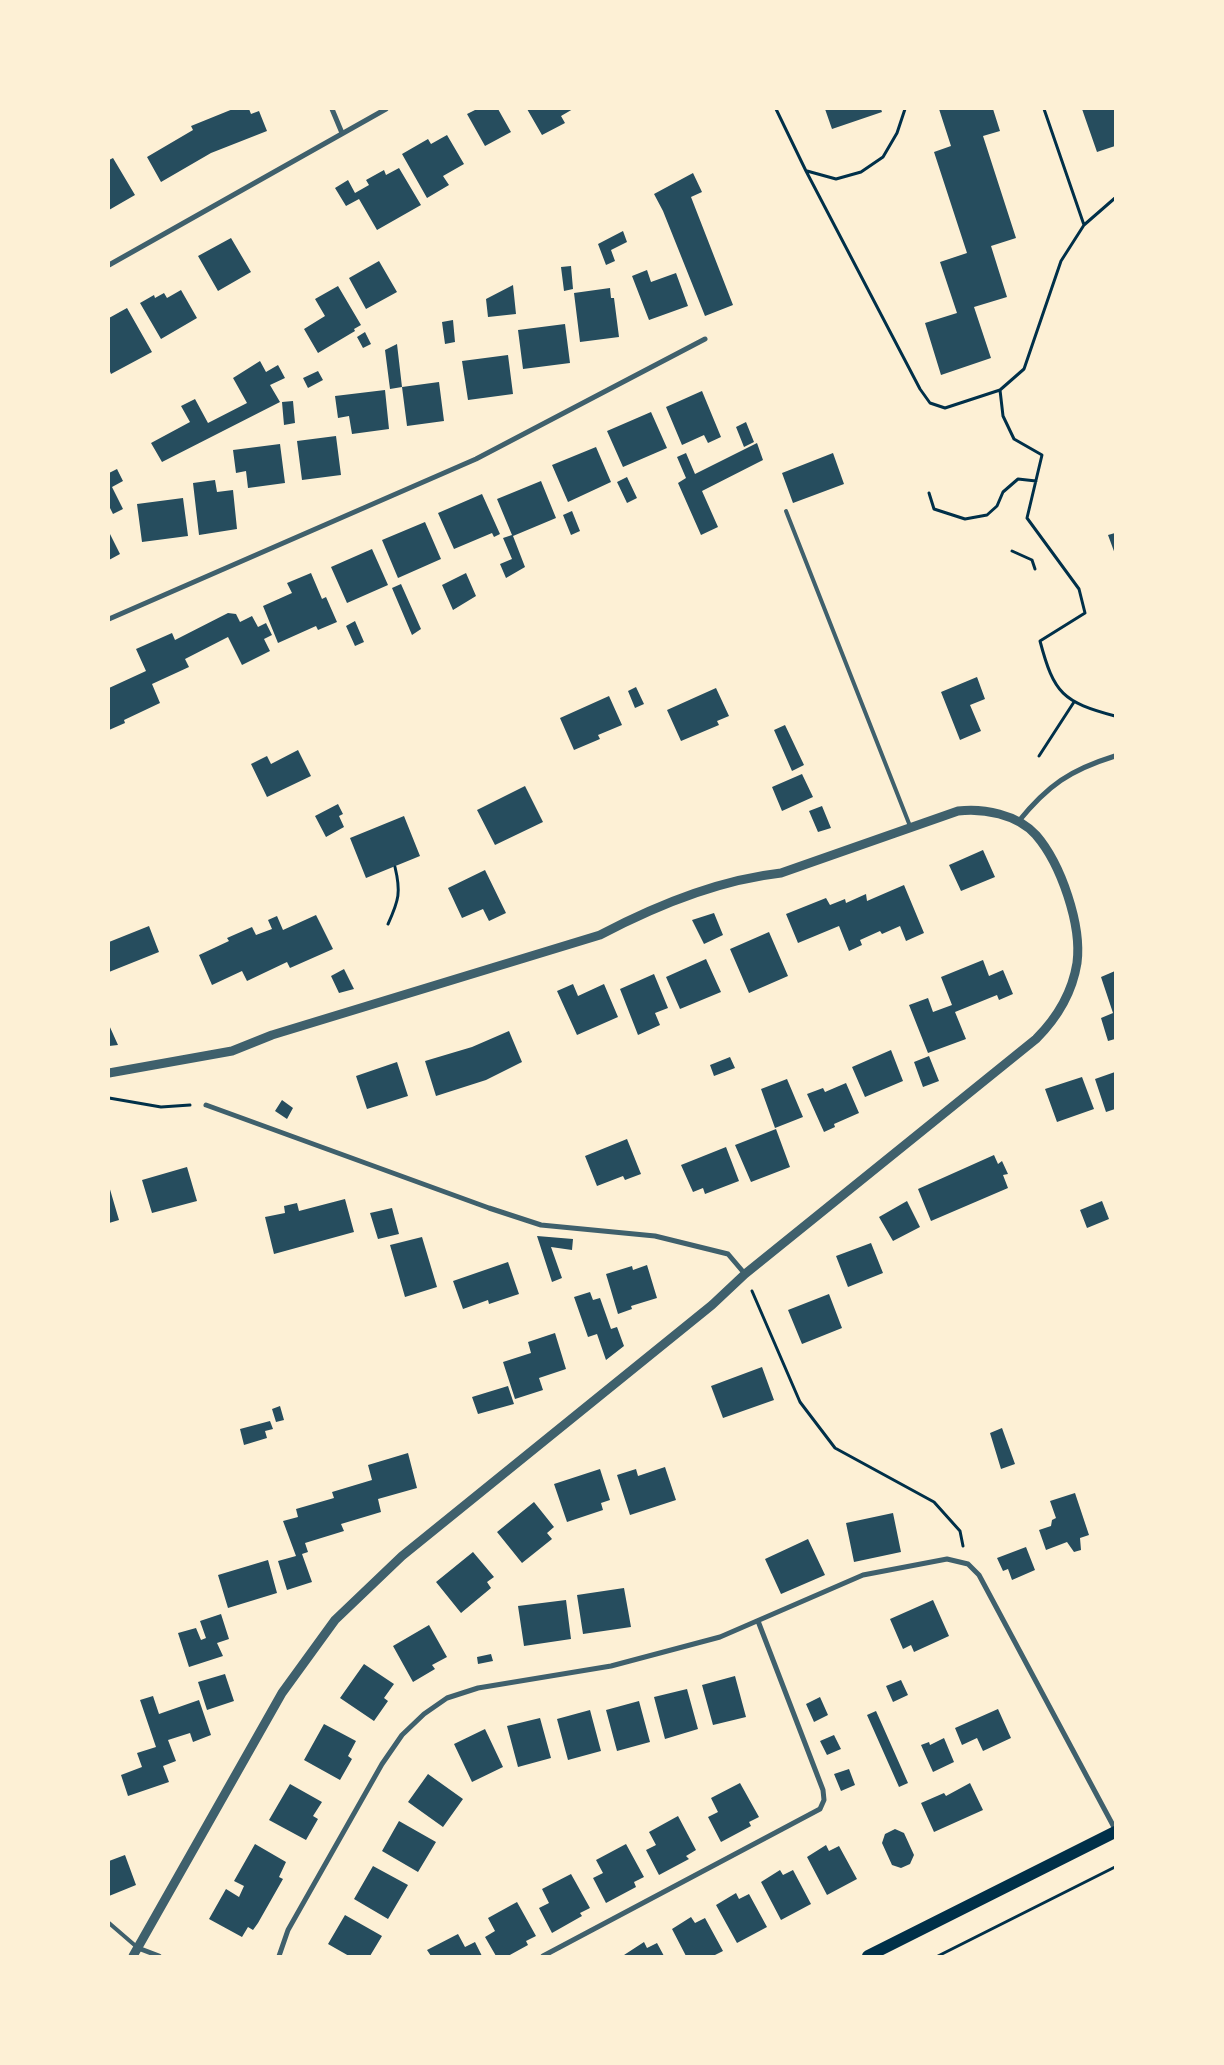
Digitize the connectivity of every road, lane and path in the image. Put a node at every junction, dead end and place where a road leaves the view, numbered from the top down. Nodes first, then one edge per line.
1 (332, 109) edge
2 (386, 109) edge
3 (776, 109) edge
4 (905, 109) edge
5 (1044, 109) edge
6 (342, 133) junction
7 (806, 171) junction
8 (1115, 198) edge
9 (1084, 225) junction
10 (109, 265) edge
11 (705, 340) dead end
12 (1000, 390) junction
13 (1036, 481) junction
14 (929, 493) dead end
15 (786, 511) dead end
16 (1012, 552) dead end
17 (1035, 569) dead end
18 (109, 619) edge
19 (1074, 702) junction
20 (1115, 716) edge
21 (1039, 756) dead end
22 (1115, 756) edge
23 (1018, 823) junction
24 (910, 826) junction
25 (395, 866) dead end
26 (388, 924) dead end
27 (109, 1072) edge
28 (109, 1098) edge
29 (206, 1105) joint
30 (745, 1274) junction
31 (968, 1564) junction
32 (758, 1621) junction
33 (1115, 1830) edge
34 (1115, 1867) edge
35 (109, 1923) edge
36 (136, 1952) edge
37 (159, 1956) edge
38 (279, 1956) edge
39 (543, 1956) edge
40 (868, 1956) edge
41 (938, 1956) edge

1 - 6 street
2 - 6 street
3 - 7 path
4 - 7 path
5 - 9 path
6 - 10 street
7 - 12 path
8 - 9 path
9 - 12 path
11 - 18 street
12 - 13 path
13 - 14 path
13 - 19 path
15 - 24 lane
16 - 17 path
19 - 20 path
19 - 21 path
22 - 23 street
23 - 24 street
23 - 30 street
24 - 27 street
25 - 26 path
28 - 29 path
29 - 30 street
30 - 31 path
30 - 36 street
31 - 32 street
31 - 33 street
32 - 38 street
32 - 39 street
33 - 40 main road
34 - 41 path
35 - 36 lane
36 - 37 street

